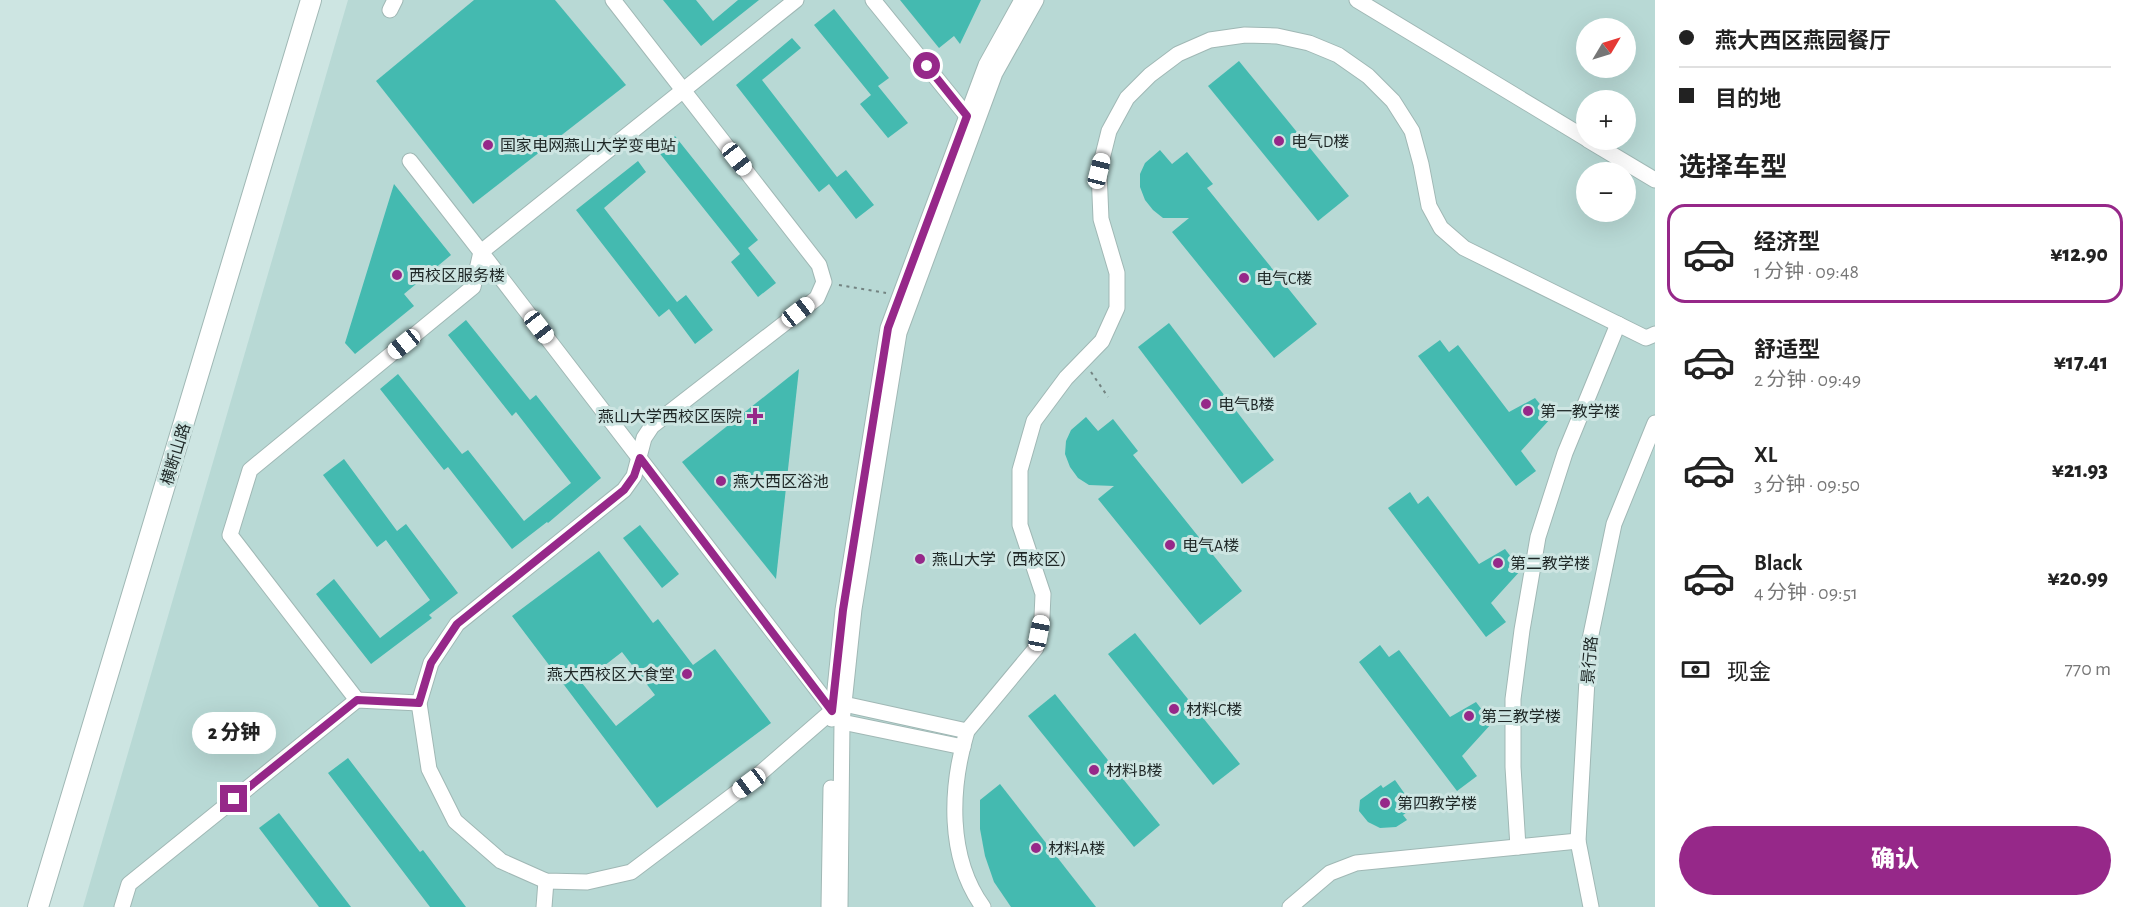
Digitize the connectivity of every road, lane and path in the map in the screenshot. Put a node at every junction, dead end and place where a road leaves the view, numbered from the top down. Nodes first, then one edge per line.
1 (310, 0) edge
2 (613, 0) edge
3 (796, 0) edge
4 (873, 0) edge
5 (1022, 0) edge
6 (1036, 0) edge
7 (1357, 0) edge
8 (682, 89) junction
9 (972, 118) junction
10 (1576, 132) edge
11 (1605, 150) edge
12 (410, 161) dead end
13 (1655, 180) edge
14 (481, 252) junction
15 (824, 282) junction
16 (900, 296) junction
17 (1618, 324) junction
18 (1655, 334) edge
19 (1082, 361) junction
20 (1108, 397) dead end
21 (1655, 423) edge
22 (640, 458) junction
23 (357, 700) junction
24 (419, 703) junction
25 (839, 712) junction
26 (968, 731) junction
27 (963, 747) junction
28 (1578, 841) junction
29 (1518, 847) junction
30 (546, 881) junction
31 (39, 907) edge
32 (122, 907) edge
33 (544, 907) edge
34 (829, 907) edge
35 (840, 907) edge
36 (983, 907) edge
37 (1290, 907) edge
38 (1590, 907) edge

1 - 31 main road, 横断山路
2 - 8 street
3 - 8 street
4 - 9 street
5 - 9 street
6 - 9 street
7 - 10 street
8 - 14 street
8 - 15 street
9 - 16 street
9 - 25 street
11 - 13 street
12 - 14 street
14 - 22 street
14 - 23 street
15 - 16 path
15 - 22 street
16 - 25 street
17 - 18 street
17 - 19 street
17 - 29 street
19 - 20 path
19 - 26 street
21 - 28 street, 景行路
22 - 24 street
22 - 25 street
23 - 24 street
23 - 32 street
24 - 30 street
25 - 26 street
25 - 27 street
25 - 30 street
25 - 34 street
25 - 35 street
26 - 27 street
27 - 36 street
28 - 29 street
28 - 38 street, 景行路
29 - 37 street
30 - 33 street

